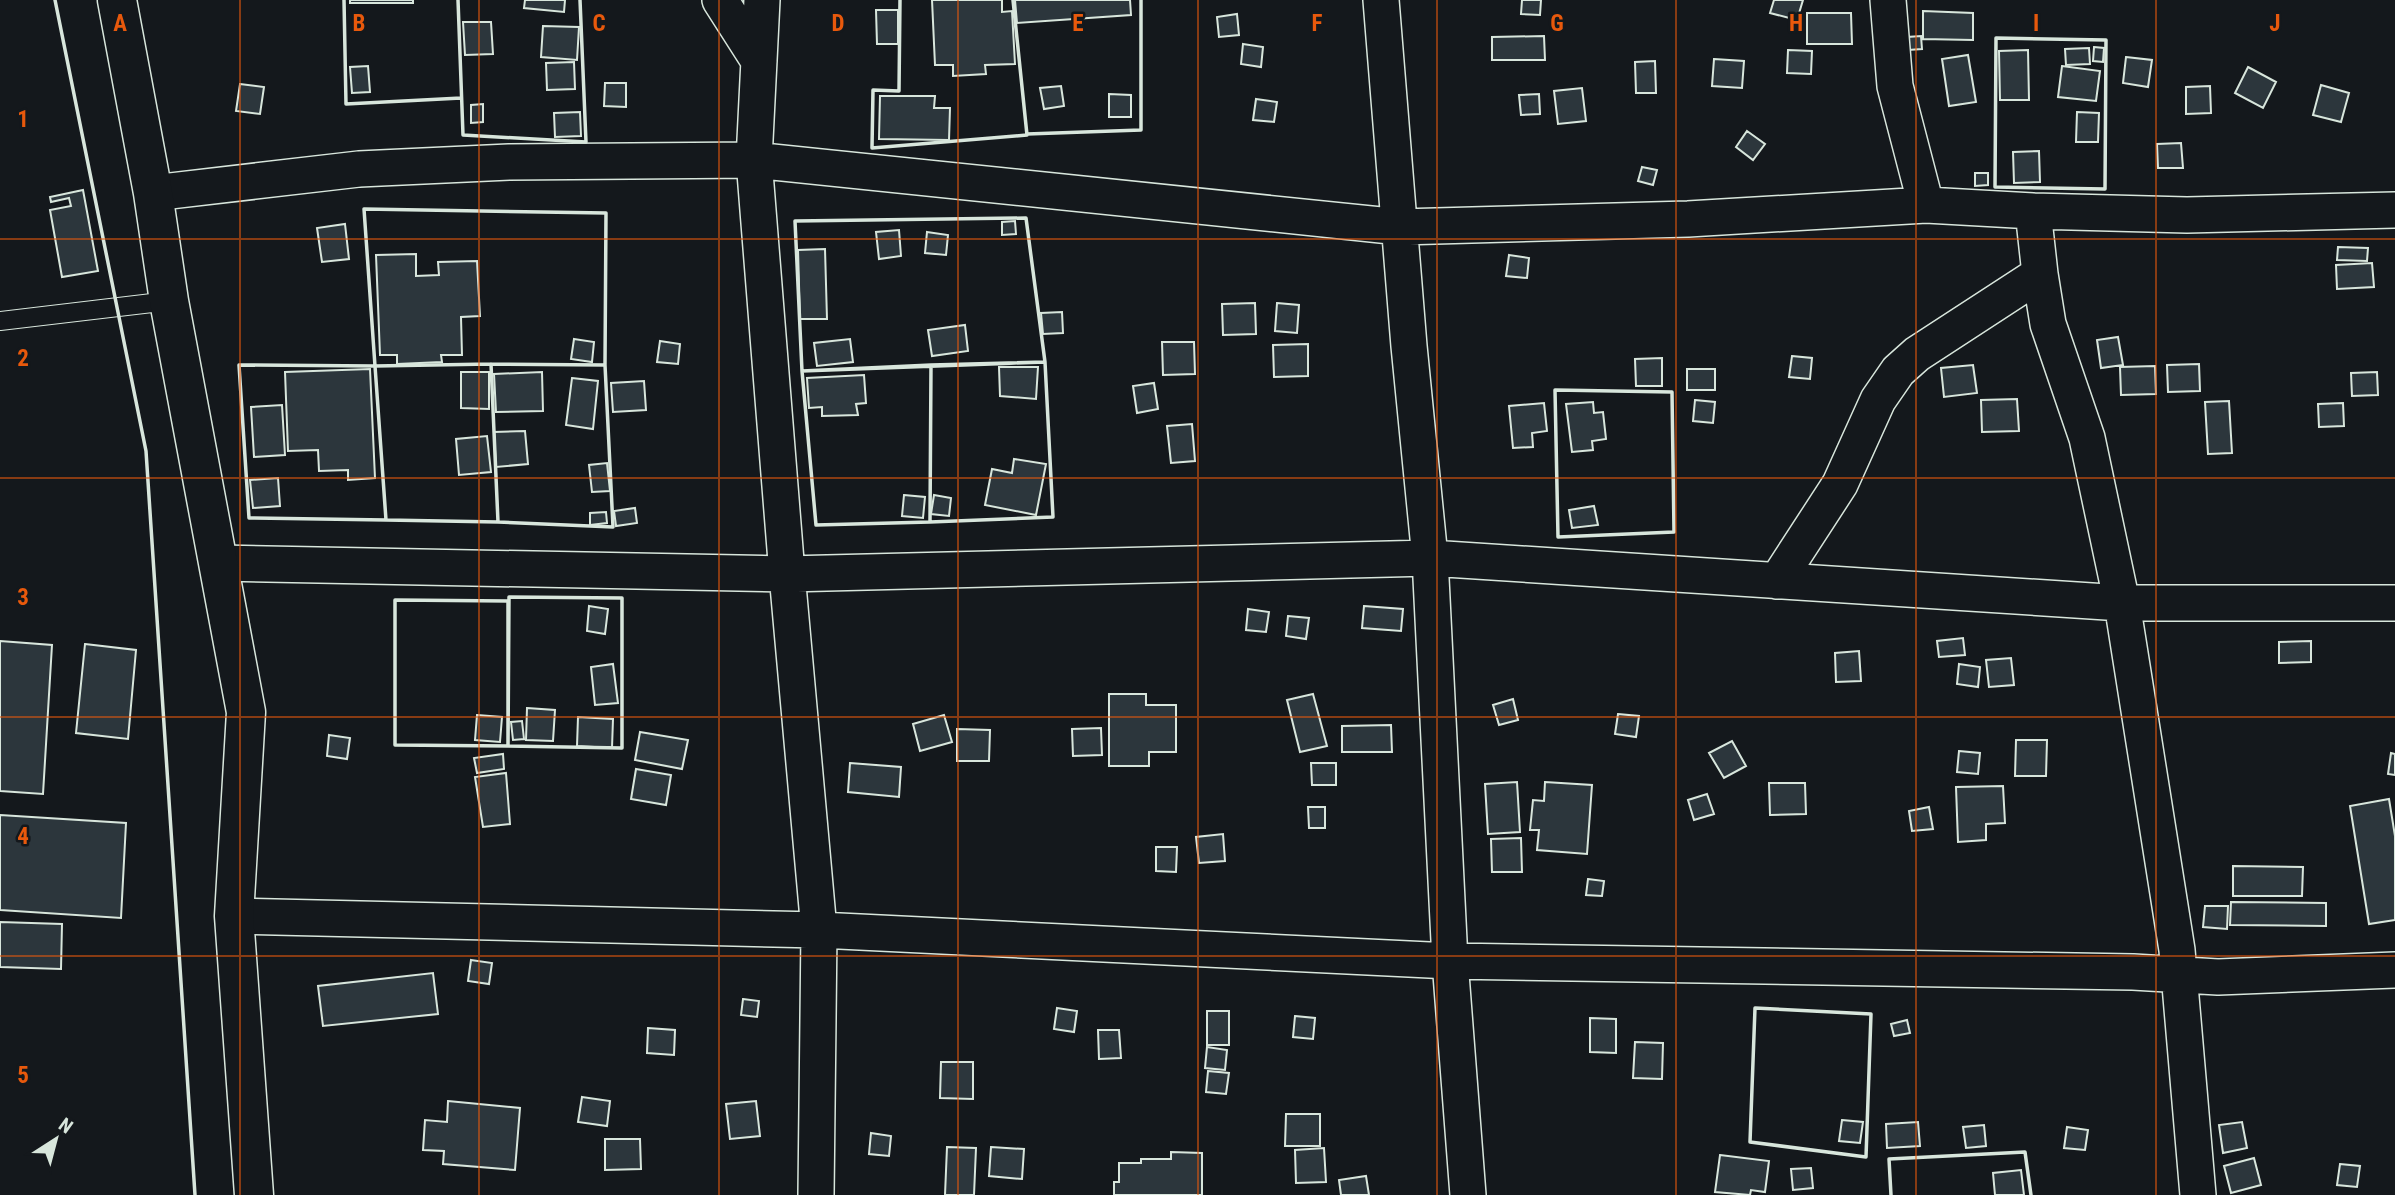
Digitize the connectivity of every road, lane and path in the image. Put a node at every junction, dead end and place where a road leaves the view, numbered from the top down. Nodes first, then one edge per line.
1 (117, 0) edge
2 (720, 0) edge
3 (762, 0) edge
4 (1381, 0) edge
5 (1888, 0) edge
6 (759, 61) junction
7 (754, 160) junction
8 (153, 193) junction
9 (1926, 205) junction
10 (2395, 210) edge
11 (2033, 211) junction
12 (1400, 227) junction
13 (2040, 274) junction
14 (169, 301) junction
15 (0, 321) edge
16 (1430, 558) junction
17 (219, 563) junction
18 (787, 574) junction
19 (1777, 581) junction
20 (2395, 603) edge
21 (2122, 604) junction
22 (234, 916) junction
23 (819, 930) junction
24 (1450, 961) junction
25 (2395, 971) edge
26 (254, 1195) edge
27 (816, 1195) edge
28 (1468, 1195) edge
29 (2198, 1195) edge

1 - 8 street
2 - 6 street
3 - 6 street
4 - 12 street
5 - 9 street
6 - 7 street
7 - 8 street
7 - 12 street
7 - 18 street
8 - 14 street
9 - 11 street
9 - 12 street
10 - 11 street
11 - 13 street
12 - 16 street
13 - 19 street
13 - 21 street
14 - 15 lane
14 - 17 street
16 - 18 street
16 - 19 street
16 - 24 street
17 - 18 street
17 - 22 street
18 - 23 street
19 - 21 street
20 - 21 street
21 - 29 street
22 - 23 street
22 - 26 street
23 - 24 street
23 - 27 street
24 - 25 street
24 - 28 street

